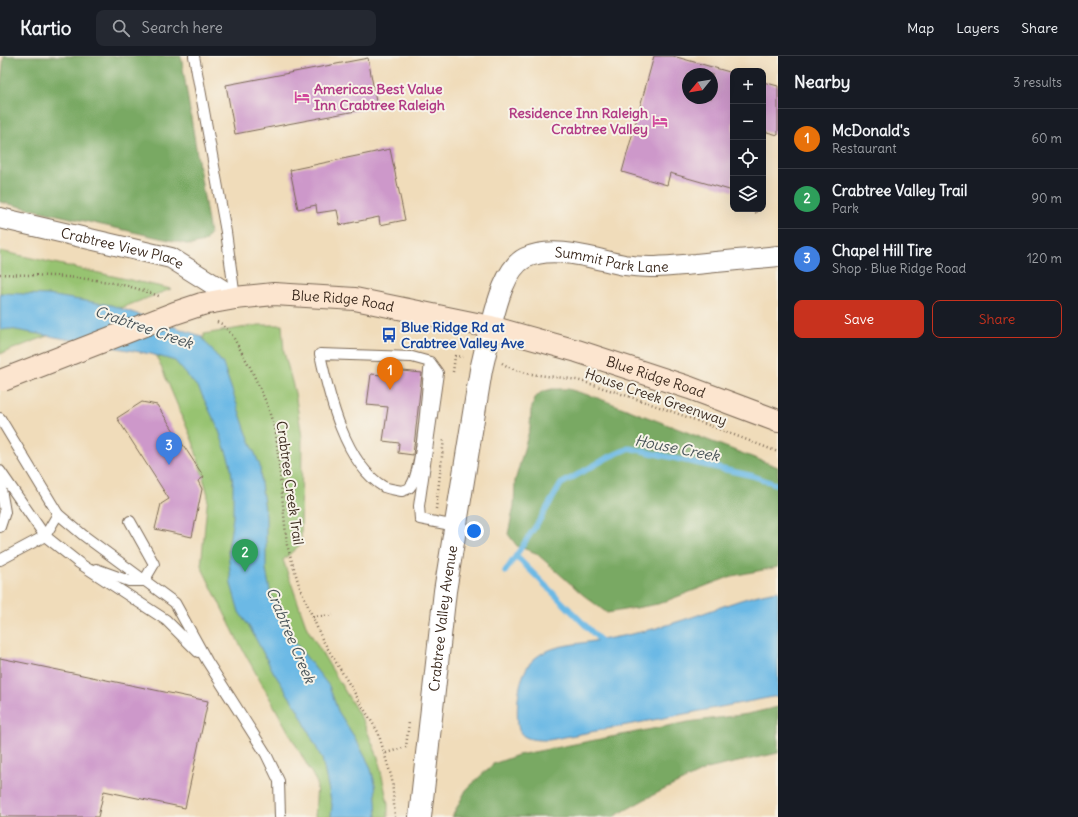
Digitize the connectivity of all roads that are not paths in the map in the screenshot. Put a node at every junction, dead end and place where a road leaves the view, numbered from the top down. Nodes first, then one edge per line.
1 (194, 56) edge
2 (0, 218) edge
3 (778, 256) edge
4 (235, 298) junction
5 (491, 327) junction
6 (430, 362) junction
7 (1, 380) edge
8 (0, 418) edge
9 (778, 422) edge
10 (0, 471) edge
11 (0, 482) edge
12 (58, 514) junction
13 (130, 521) dead end
14 (456, 526) junction
15 (0, 527) edge
16 (45, 536) junction
17 (0, 560) edge
18 (80, 563) junction
19 (144, 581) junction
20 (207, 661) junction
21 (280, 817) edge
22 (420, 817) edge

1 - 4 lane
2 - 4 street, Crabtree View Place
3 - 5 street, Summit Park Lane
4 - 5 main road, Blue Ridge Road
4 - 7 main road, Blue Ridge Road, bridge
5 - 9 main road, Blue Ridge Road
5 - 14 street, Crabtree Valley Avenue
6 - 6 lane
6 - 14 lane
8 - 12 lane
10 - 16 lane
11 - 15 lane
12 - 16 lane
12 - 19 lane
13 - 19 lane
14 - 22 street, Crabtree Valley Avenue
16 - 17 lane
16 - 18 lane
18 - 19 lane
18 - 20 lane
19 - 20 lane
20 - 21 lane

